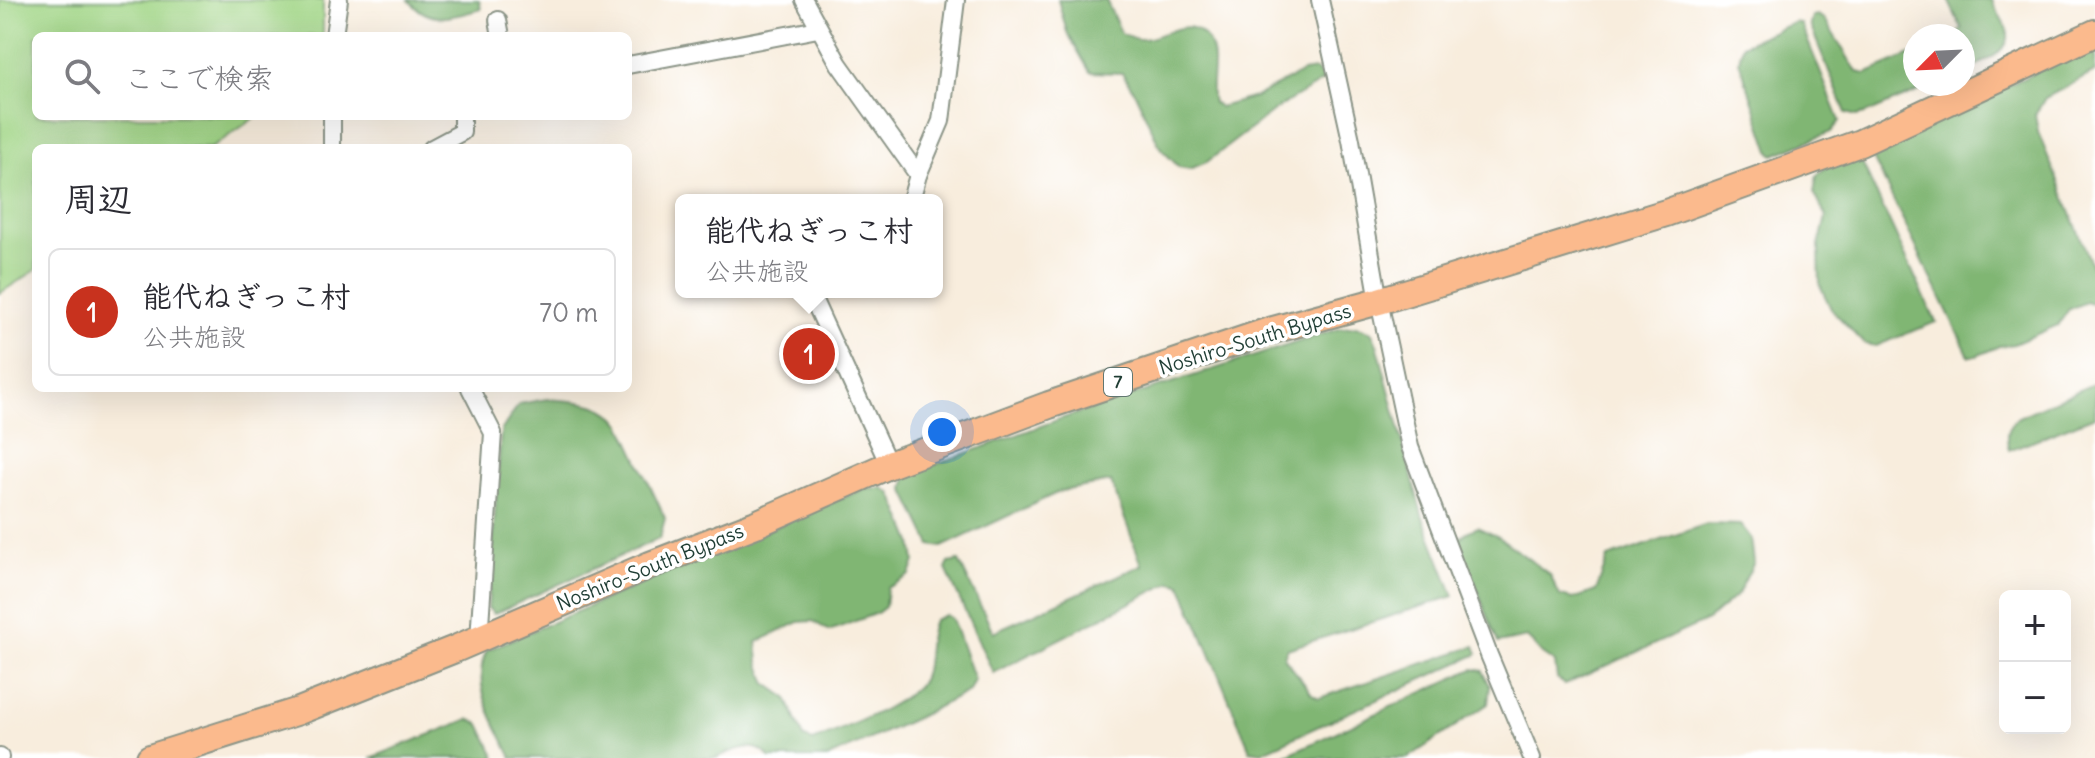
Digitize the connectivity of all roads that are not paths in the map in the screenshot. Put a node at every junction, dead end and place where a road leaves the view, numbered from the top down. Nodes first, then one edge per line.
1 (339, 0) edge
2 (804, 0) edge
3 (956, 0) edge
4 (1320, 0) edge
5 (818, 29) junction
6 (335, 32) edge
7 (2095, 33) edge
8 (632, 64) edge
9 (332, 120) edge
10 (462, 120) edge
11 (332, 144) edge
12 (440, 144) edge
13 (918, 175) junction
14 (913, 194) edge
15 (813, 298) edge
16 (1379, 301) junction
17 (472, 392) edge
18 (889, 465) junction
19 (479, 639) junction
20 (150, 758) edge
21 (1532, 758) edge

1 - 6 street
2 - 5 street
3 - 13 street
4 - 16 street
5 - 8 street
5 - 13 street
7 - 16 highway, Noshiro-South Bypass / 7
9 - 11 street
10 - 12 street
13 - 14 street
15 - 18 street
16 - 18 highway, Noshiro-South Bypass / 7
16 - 21 street
17 - 19 street
18 - 19 highway, Noshiro-South Bypass / 7
19 - 20 highway, Noshiro-South Bypass / 7

